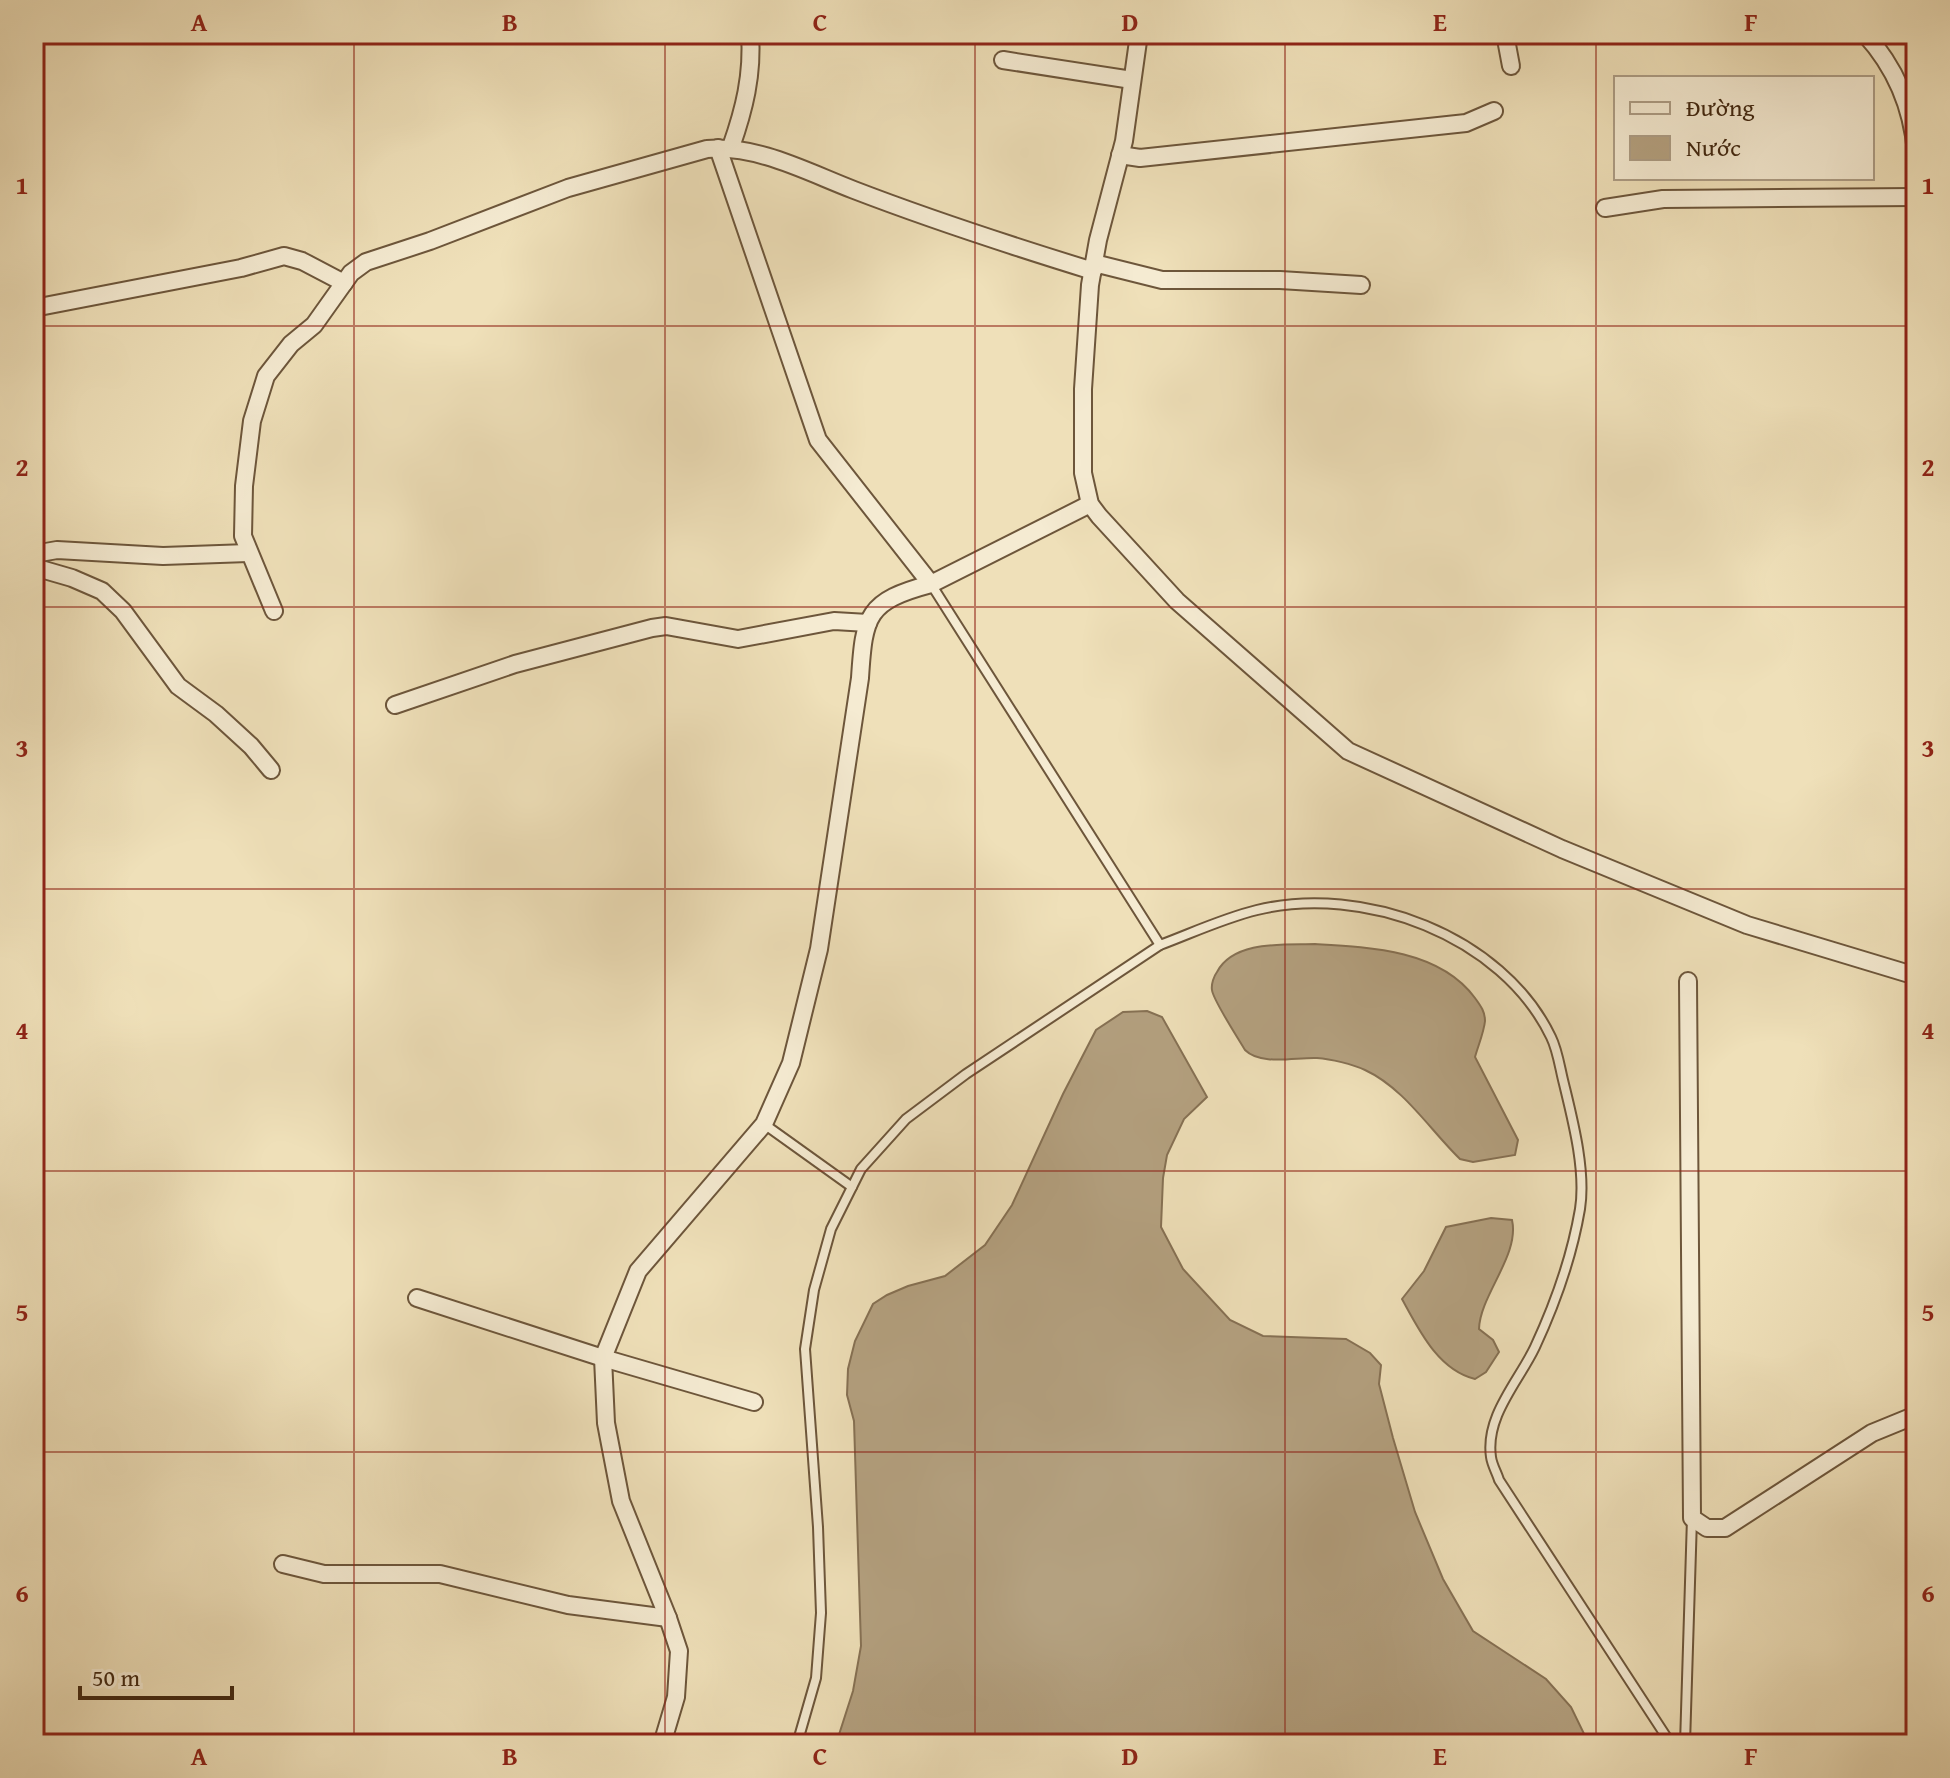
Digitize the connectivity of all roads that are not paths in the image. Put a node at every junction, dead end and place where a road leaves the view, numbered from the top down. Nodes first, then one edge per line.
1 (750, 34) edge
2 (1139, 34) edge
3 (1505, 34) edge
4 (1865, 34) edge
5 (1003, 60) dead end
6 (1511, 66) dead end
7 (1132, 80) junction
8 (1494, 111) dead end
9 (724, 148) junction
10 (1916, 152) edge
11 (1120, 155) junction
12 (1916, 197) edge
13 (1605, 208) dead end
14 (1093, 267) junction
15 (344, 283) junction
16 (1361, 285) dead end
17 (34, 308) edge
18 (1090, 504) junction
19 (248, 553) junction
20 (34, 554) edge
21 (34, 567) edge
22 (931, 584) junction
23 (274, 611) dead end
24 (868, 623) junction
25 (395, 705) dead end
26 (271, 770) dead end
27 (1160, 945) junction
28 (1916, 976) edge
29 (1688, 981) dead end
30 (764, 1124) junction
31 (852, 1187) junction
32 (417, 1298) dead end
33 (603, 1358) junction
34 (754, 1402) dead end
35 (1916, 1415) edge
36 (1692, 1518) junction
37 (283, 1564) dead end
38 (668, 1618) junction
39 (662, 1744) edge
40 (797, 1744) edge
41 (1671, 1744) edge
42 (1685, 1744) edge

1 - 9 street
2 - 7 street
3 - 6 street
4 - 10 street
5 - 7 street
7 - 11 street
8 - 11 street
9 - 14 street
9 - 15 street
9 - 22 street
11 - 14 street
12 - 13 street
14 - 16 street
14 - 18 street
15 - 17 street
15 - 19 street
18 - 22 street
18 - 28 street
19 - 20 street
19 - 23 street
21 - 26 street
22 - 24 street
22 - 27 lane
24 - 25 street
24 - 30 street
27 - 31 lane
27 - 41 lane
29 - 36 street
30 - 31 lane
30 - 33 street
31 - 40 lane
32 - 33 street
33 - 34 street
33 - 38 street
35 - 36 street
36 - 42 lane
37 - 38 street
38 - 39 street

